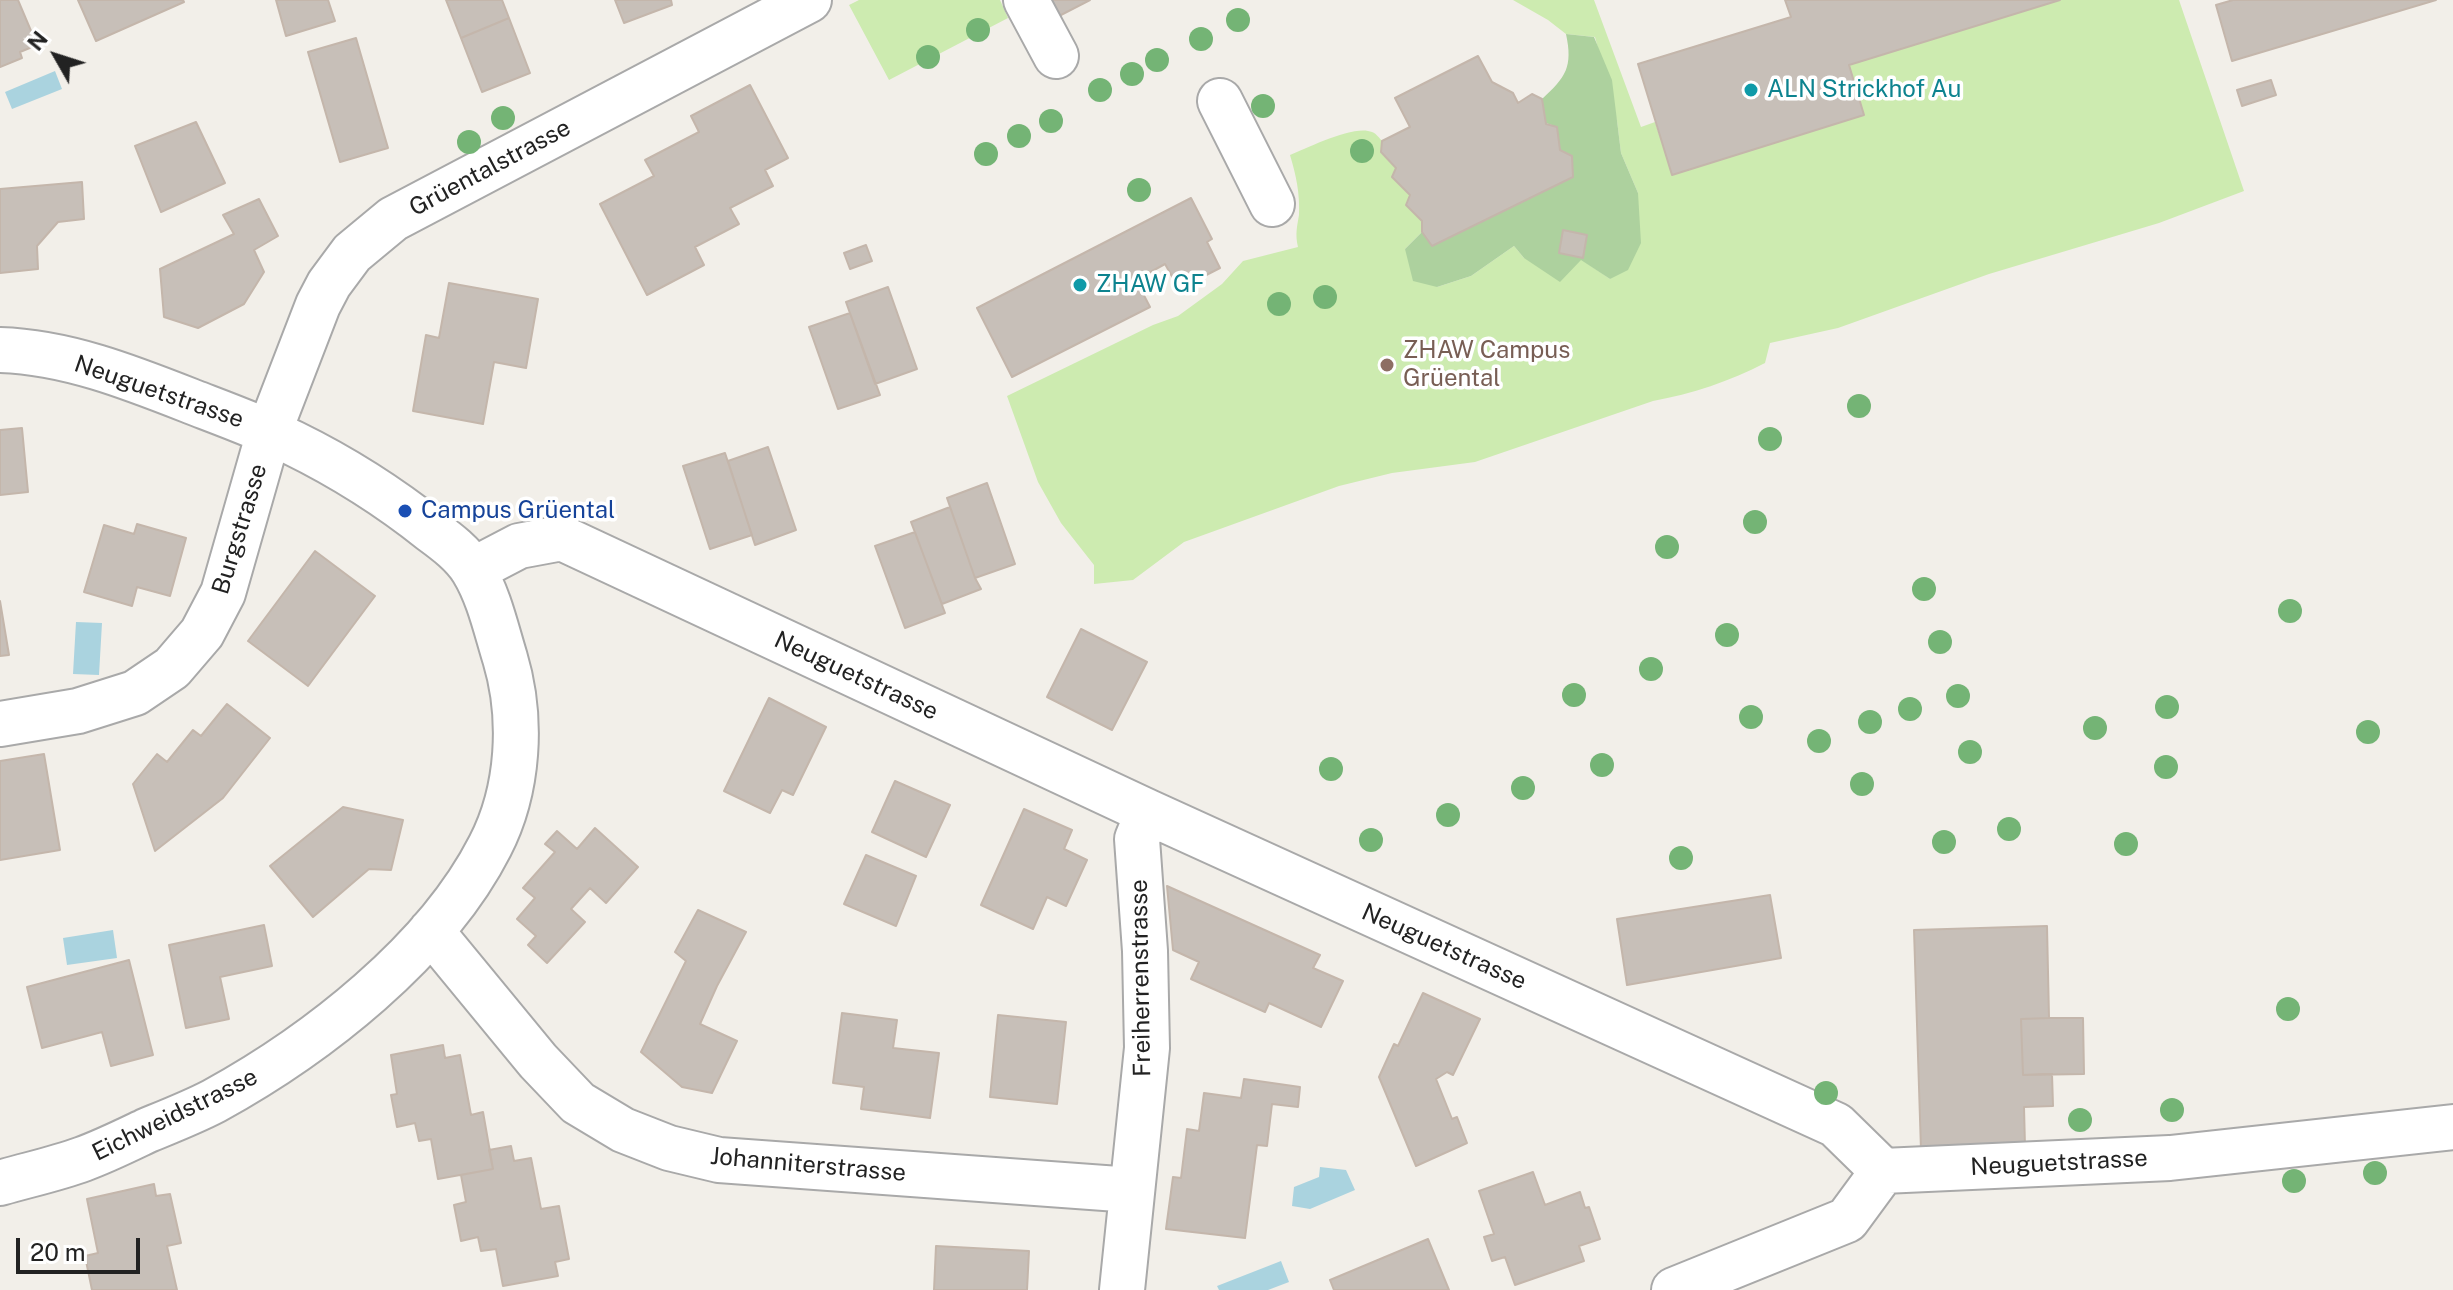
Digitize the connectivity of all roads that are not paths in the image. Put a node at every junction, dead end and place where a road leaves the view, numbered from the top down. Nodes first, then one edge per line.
1 (809, 0) edge
2 (1026, 0) edge
3 (1056, 56) dead end
4 (1220, 101) dead end
5 (1272, 204) dead end
6 (0, 350) edge
7 (269, 432) junction
8 (473, 570) junction
9 (0, 724) edge
10 (1148, 812) junction
11 (431, 931) junction
12 (2453, 1127) edge
13 (1883, 1171) junction
14 (0, 1183) edge
15 (1132, 1190) junction
16 (1122, 1290) edge
17 (1674, 1290) edge

1 - 7 street, Grüentalstrasse
2 - 3 street
4 - 5 street
6 - 7 street, Neuguetstrasse
7 - 8 street, Eichweidstrasse
7 - 9 street, Burgstrasse
8 - 10 street, Neuguetstrasse
8 - 11 street, Eichweidstrasse
10 - 13 street, Neuguetstrasse
10 - 15 street, Freiherrenstrasse
11 - 14 street, Eichweidstrasse
11 - 15 street, Johanniterstrasse
12 - 13 street, Neuguetstrasse
13 - 17 street
15 - 16 street, Freiherrenstrasse

